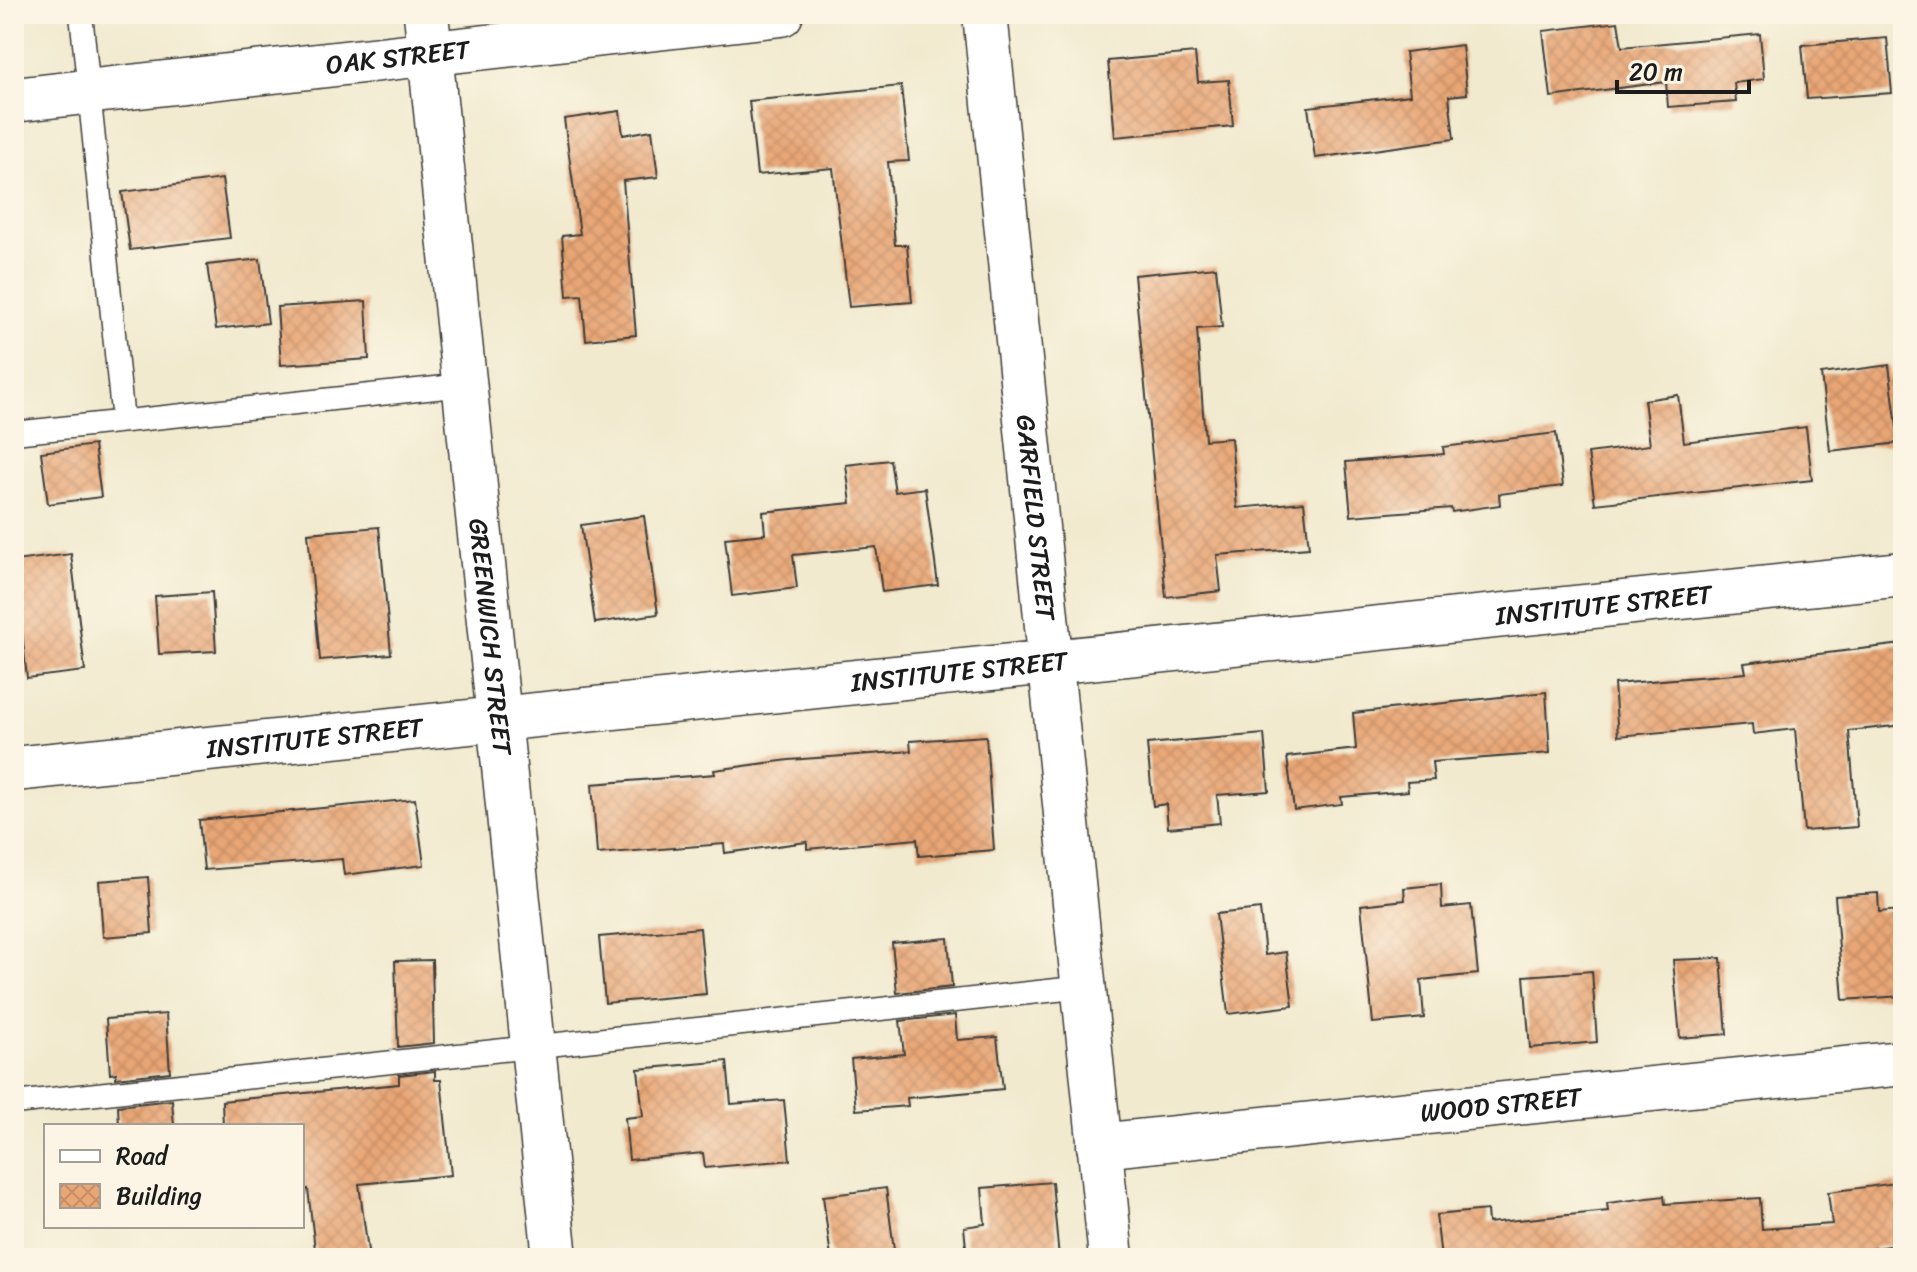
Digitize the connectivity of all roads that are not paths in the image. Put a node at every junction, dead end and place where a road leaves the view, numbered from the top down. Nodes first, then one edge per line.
1 (81, 14) edge
2 (781, 14) edge
3 (985, 14) edge
4 (428, 35) edge
5 (89, 93) junction
6 (14, 100) edge
7 (464, 385) junction
8 (123, 421) junction
9 (14, 433) edge
10 (1903, 574) edge
11 (1051, 662) junction
12 (499, 719) junction
13 (14, 769) edge
14 (1084, 987) junction
15 (533, 1048) junction
16 (1903, 1063) edge
17 (14, 1103) edge
18 (1099, 1146) junction
19 (555, 1258) edge
20 (1111, 1258) edge

1 - 5 lane
2 - 4 street, OAK STREET
3 - 11 street, GARFIELD STREET
4 - 5 street, OAK STREET
4 - 7 street, GREENWICH STREET
5 - 6 street, OAK STREET
5 - 8 lane
7 - 8 lane
7 - 12 street, GREENWICH STREET
8 - 9 lane
10 - 11 street, INSTITUTE STREET
11 - 12 street, INSTITUTE STREET
11 - 14 street, GARFIELD STREET
12 - 13 street, INSTITUTE STREET
12 - 15 street, GREENWICH STREET
14 - 15 lane
14 - 18 street, GARFIELD STREET
15 - 17 lane
15 - 19 street, GREENWICH STREET
16 - 18 street, WOOD STREET
18 - 20 street, GARFIELD STREET

